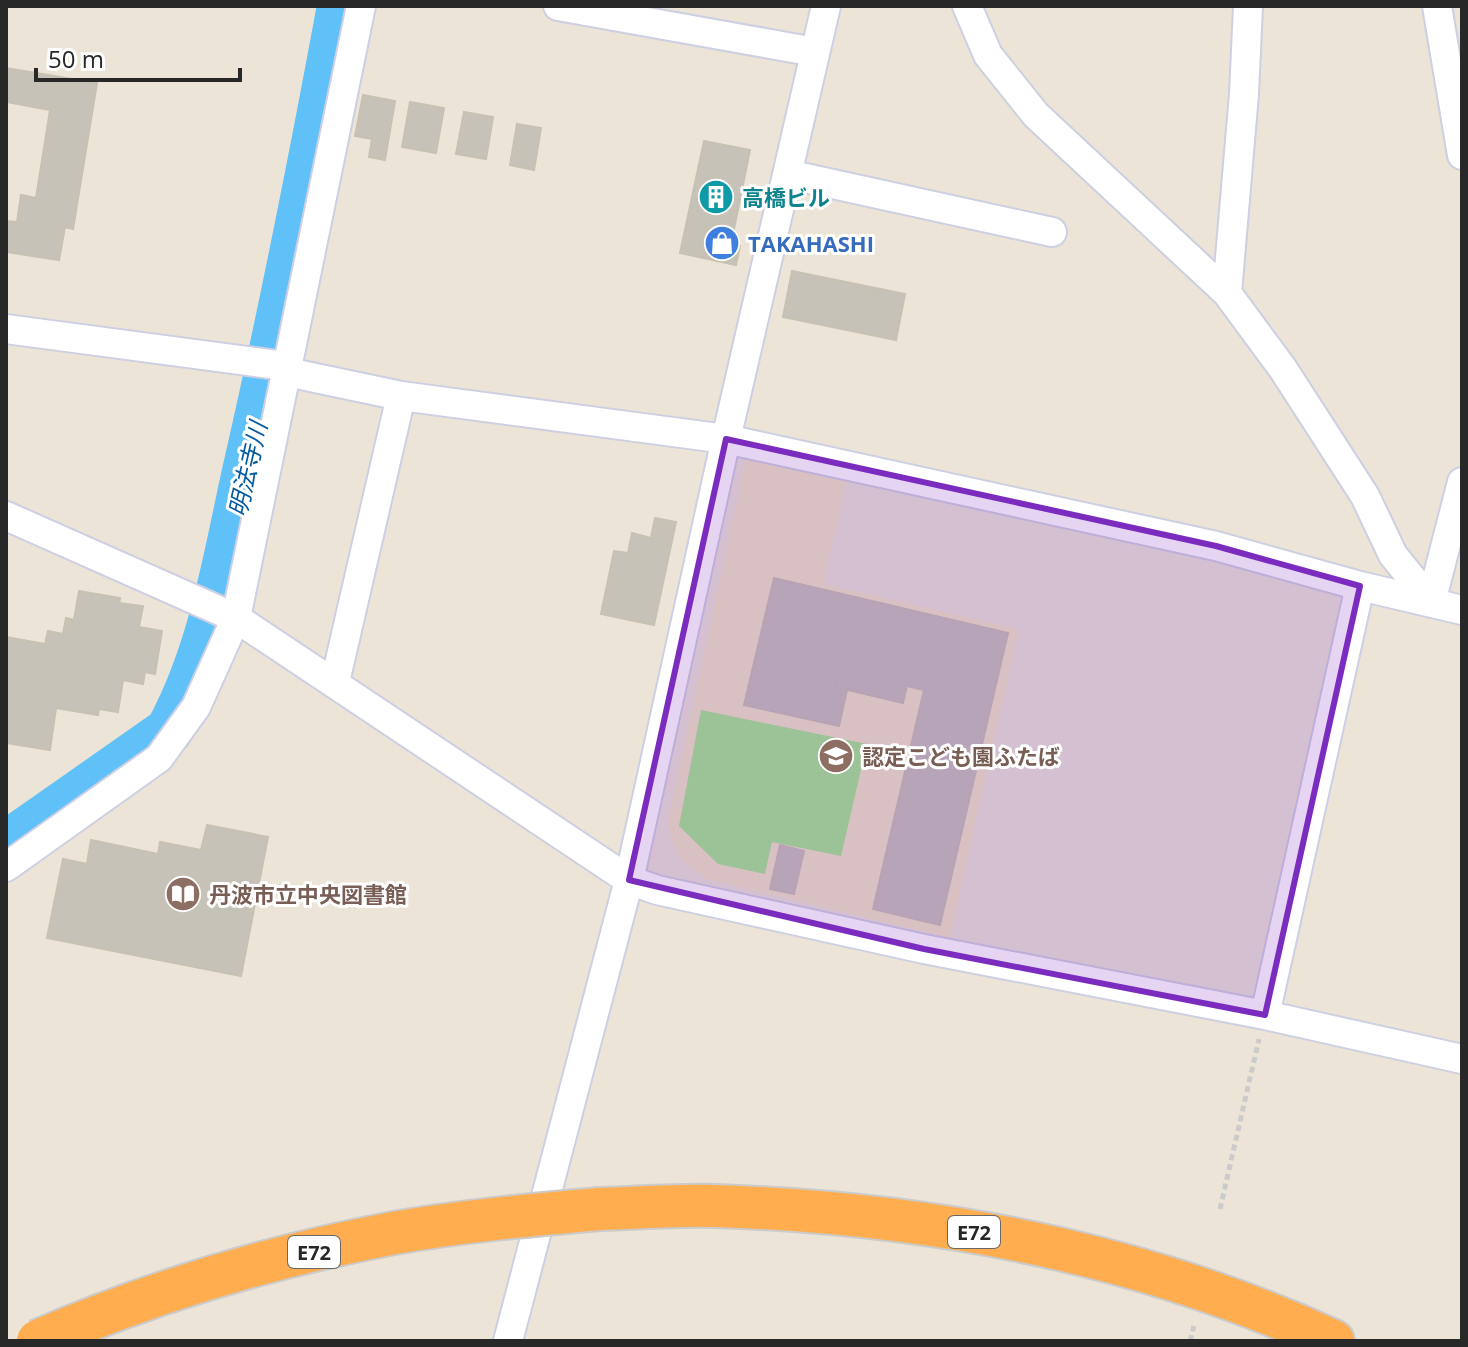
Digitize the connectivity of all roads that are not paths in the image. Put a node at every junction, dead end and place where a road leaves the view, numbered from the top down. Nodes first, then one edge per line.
1 (361, 6) edge
2 (558, 6) edge
3 (826, 6) edge
4 (967, 6) edge
5 (1248, 6) edge
6 (1437, 6) edge
7 (815, 52) junction
8 (1462, 155) edge
9 (787, 174) junction
10 (1052, 232) dead end
11 (1227, 293) junction
12 (6, 329) edge
13 (274, 366) junction
14 (401, 396) junction
15 (726, 439) junction
16 (1462, 482) edge
17 (6, 516) edge
18 (1360, 586) junction
19 (1431, 602) junction
20 (1462, 610) edge
21 (222, 612) junction
22 (335, 682) junction
23 (6, 867) edge
24 (629, 880) junction
25 (1265, 1015) junction
26 (1462, 1059) edge
27 (38, 1341) edge
28 (508, 1341) edge
29 (1333, 1341) edge

1 - 13 street
2 - 7 street
3 - 7 street
4 - 11 street
5 - 11 street
6 - 8 street
7 - 9 street
9 - 10 street
9 - 15 street
11 - 19 street
12 - 13 street
13 - 14 street
13 - 21 street
14 - 15 street
14 - 22 street
15 - 18 street
15 - 24 street
16 - 19 street
17 - 21 street
18 - 19 street
18 - 25 street
19 - 20 street
21 - 22 street
21 - 23 street
22 - 24 street
24 - 25 street
24 - 28 street
25 - 26 street
27 - 29 highway, E72, bridge

